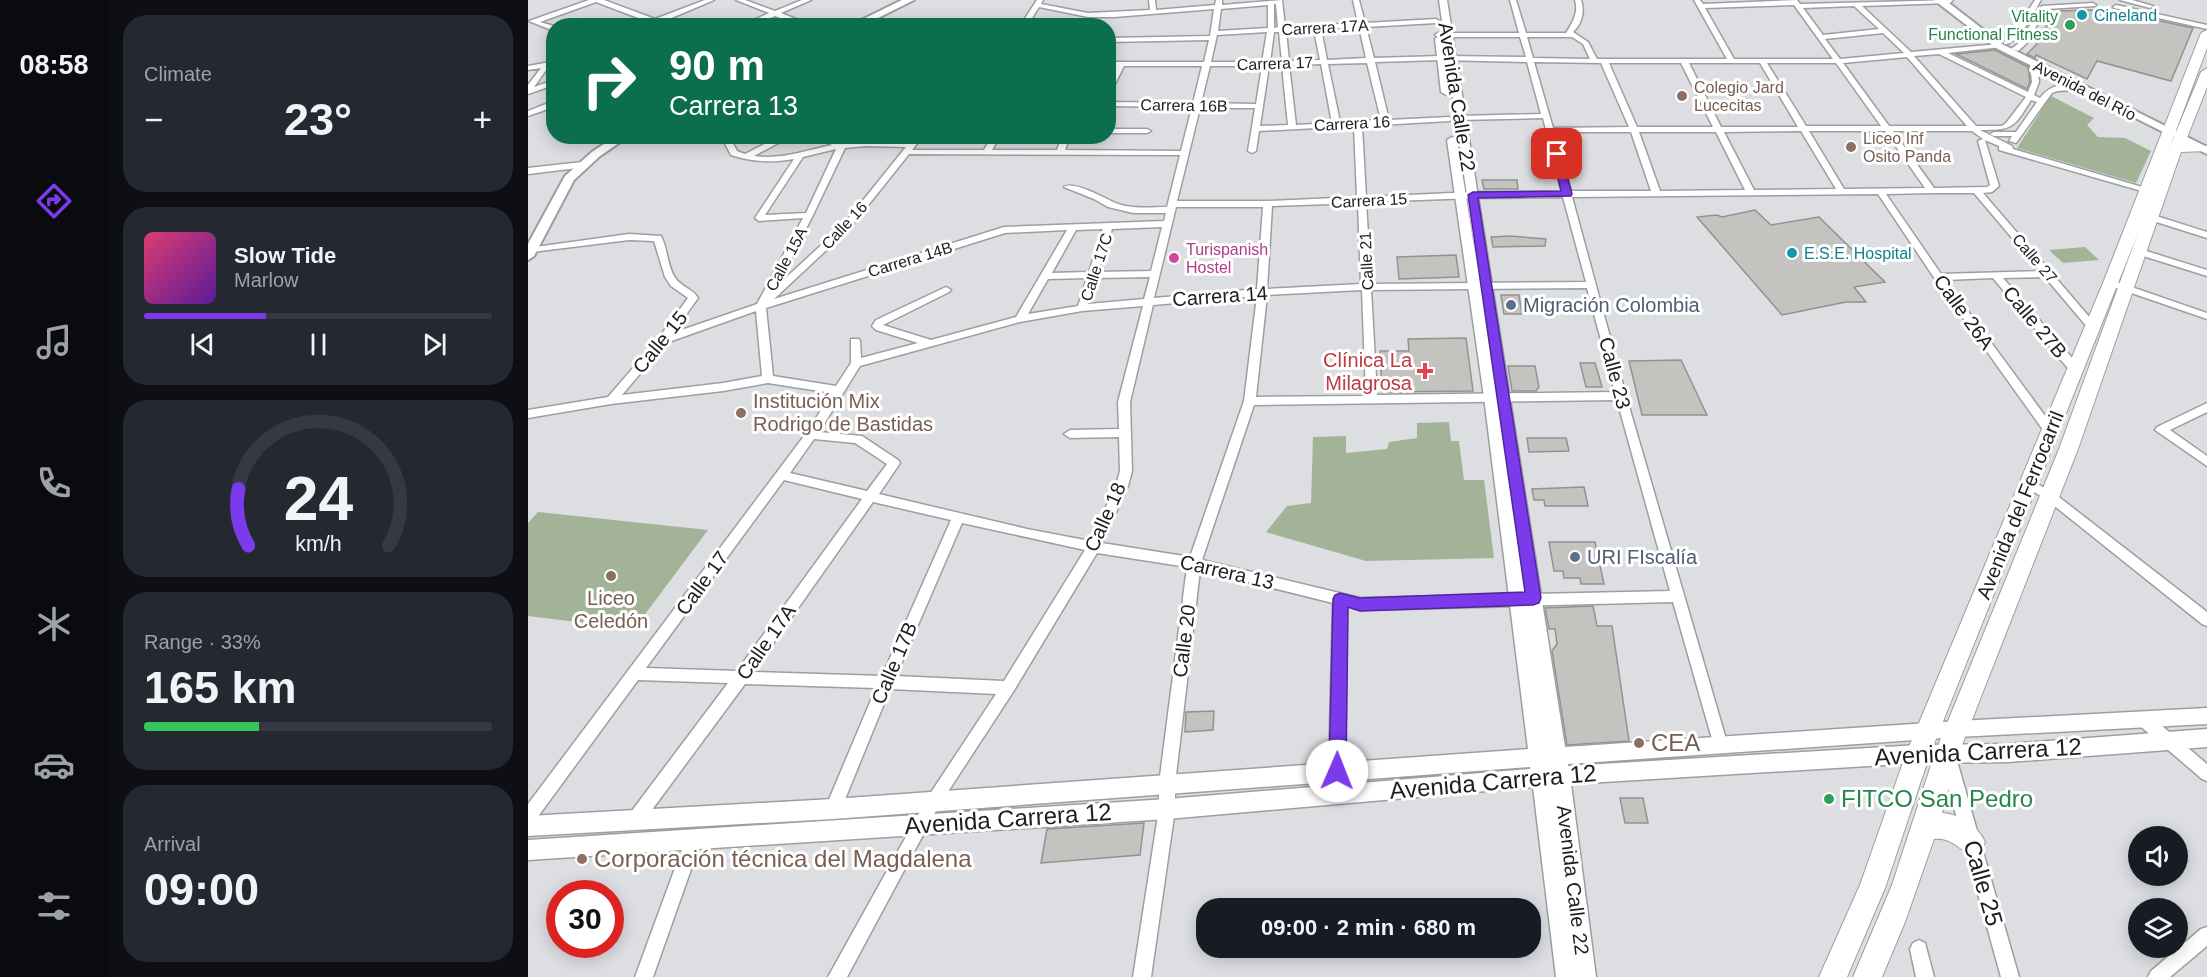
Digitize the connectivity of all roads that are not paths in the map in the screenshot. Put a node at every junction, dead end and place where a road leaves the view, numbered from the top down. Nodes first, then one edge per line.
1 (596, 0) edge
2 (711, 0) edge
3 (739, 0) edge
4 (808, 0) edge
5 (909, 0) edge
6 (920, 0) edge
7 (1152, 0) edge
8 (1356, 0) edge
9 (1434, 0) edge
10 (1443, 0) edge
11 (1513, 0) edge
12 (1578, 0) edge
13 (2038, 0) edge
14 (2083, 0) edge
15 (2123, 0) edge
16 (1270, 1) edge
17 (1279, 1) edge
18 (1945, 1) edge
19 (1039, 2) edge
20 (1871, 2) edge
21 (1219, 3) edge
22 (1699, 3) edge
23 (1797, 3) edge
24 (1857, 4) junction
25 (2116, 4) edge
26 (2099, 7) junction
27 (1153, 12) junction
28 (774, 13) junction
29 (1114, 15) junction
30 (647, 18) edge
31 (664, 18) edge
32 (762, 18) edge
33 (788, 18) edge
34 (870, 18) edge
35 (881, 18) edge
36 (1028, 18) edge
37 (1112, 18) edge
38 (2207, 19) edge
39 (532, 21) edge
40 (1362, 25) junction
41 (1317, 27) junction
42 (2207, 27) edge
43 (1271, 29) junction
44 (1282, 29) junction
45 (1442, 31) junction
46 (1885, 31) junction
47 (2207, 33) edge
48 (1522, 34) junction
49 (1570, 34) junction
50 (1214, 35) junction
51 (1820, 37) junction
52 (1116, 40) edge
53 (2006, 46) junction
54 (1938, 51) junction
55 (1908, 53) junction
56 (1447, 59) junction
57 (1369, 60) junction
58 (1324, 61) junction
59 (1529, 61) junction
60 (1594, 61) junction
61 (1604, 61) junction
62 (1684, 61) junction
63 (1837, 61) junction
64 (1732, 62) junction
65 (1762, 62) junction
66 (1285, 63) junction
67 (1116, 64) edge
68 (1121, 64) junction
69 (1205, 64) junction
70 (1264, 64) junction
71 (546, 65) edge
72 (2034, 65) junction
73 (528, 68) edge
74 (546, 69) edge
75 (2207, 72) edge
76 (1116, 74) edge
77 (546, 85) edge
78 (2081, 88) junction
79 (528, 91) edge
80 (2028, 97) junction
81 (2040, 101) junction
82 (1116, 104) edge
83 (1196, 105) junction
84 (1259, 106) junction
85 (546, 107) edge
86 (528, 114) edge
87 (1545, 116) junction
88 (1454, 119) junction
89 (1385, 121) junction
90 (1358, 123) junction
91 (1336, 124) junction
92 (1292, 126) junction
93 (1256, 129) junction
94 (1116, 131) edge
95 (1147, 131) dead end
96 (1807, 131) junction
97 (1890, 131) junction
98 (1551, 132) junction
99 (1635, 132) junction
100 (1721, 132) junction
101 (1975, 133) junction
102 (2018, 134) junction
103 (2175, 136) junction
104 (601, 144) edge
105 (612, 144) edge
106 (729, 144) edge
107 (772, 144) edge
108 (837, 144) edge
109 (912, 144) edge
110 (991, 144) edge
111 (1063, 144) edge
112 (842, 146) junction
113 (908, 148) junction
114 (2205, 148) edge
115 (2008, 149) junction
116 (987, 151) junction
117 (1252, 151) dead end
118 (1060, 152) junction
119 (1184, 153) junction
120 (799, 157) junction
121 (745, 158) junction
122 (582, 165) junction
123 (567, 167) junction
124 (528, 171) edge
125 (1068, 187) dead end
126 (1932, 191) junction
127 (1977, 191) junction
128 (2152, 191) junction
129 (1842, 192) junction
130 (1881, 192) junction
131 (1751, 193) junction
132 (1567, 194) junction
133 (1656, 194) junction
134 (1467, 195) junction
135 (1363, 200) junction
136 (1268, 204) junction
137 (1171, 207) junction
138 (809, 215) junction
139 (2150, 217) junction
140 (1166, 224) junction
141 (1109, 225) junction
142 (1074, 226) junction
143 (528, 232) edge
144 (2207, 235) edge
145 (2140, 252) junction
146 (530, 253) edge
147 (2207, 273) edge
148 (1092, 274) junction
149 (1156, 274) junction
150 (2049, 274) junction
151 (1045, 276) junction
152 (1996, 276) junction
153 (1938, 277) junction
154 (1480, 285) junction
155 (1592, 285) junction
156 (2119, 286) junction
157 (1367, 287) junction
158 (946, 290) dead end
159 (1262, 292) junction
160 (1148, 301) junction
161 (761, 306) junction
162 (1082, 308) junction
163 (2207, 316) edge
164 (1020, 319) junction
165 (2092, 326) junction
166 (855, 340) dead end
167 (662, 341) junction
168 (928, 342) junction
169 (856, 363) junction
170 (2075, 369) junction
171 (768, 380) junction
172 (838, 390) junction
173 (1621, 396) junction
174 (1497, 397) junction
175 (1372, 399) junction
176 (611, 400) junction
177 (1250, 401) junction
178 (2207, 407) edge
179 (528, 414) edge
180 (2050, 431) junction
181 (1125, 433) junction
182 (1070, 434) dead end
183 (811, 435) junction
184 (2207, 462) edge
185 (781, 475) junction
186 (2029, 483) junction
187 (869, 497) junction
188 (2051, 497) junction
189 (958, 518) junction
190 (1094, 547) junction
191 (1194, 563) junction
192 (1679, 596) junction
193 (1526, 598) junction
194 (1340, 599) junction
195 (2207, 620) edge
196 (634, 674) junction
197 (742, 676) junction
198 (886, 682) junction
199 (1008, 688) junction
200 (2207, 716) edge
201 (2144, 720) junction
202 (1959, 729) junction
203 (2207, 738) edge
204 (2168, 741) junction
205 (1922, 743) junction
206 (1721, 746) junction
207 (1947, 754) junction
208 (1549, 767) junction
209 (1337, 771) junction
210 (2207, 774) edge
211 (1167, 784) junction
212 (933, 802) junction
213 (833, 809) junction
214 (1167, 809) junction
215 (528, 817) edge
216 (634, 821) junction
217 (528, 825) edge
218 (921, 825) junction
219 (1924, 829) junction
220 (693, 841) junction
221 (1972, 842) junction
222 (528, 850) edge
223 (2207, 935) edge
224 (1919, 948) dead end
225 (644, 977) edge
226 (837, 977) edge
227 (1142, 977) edge
228 (1567, 977) edge
229 (1584, 977) edge
230 (1833, 977) edge
231 (1867, 977) edge
232 (1925, 977) edge
233 (2010, 977) edge
234 (2157, 977) edge

1 - 30 street
1 - 39 street
2 - 31 street
3 - 28 street
4 - 28 street
5 - 34 main road
6 - 35 main road
7 - 27 street
8 - 40 street
9 - 45 street, Avenida Calle 22
10 - 45 street, Avenida Calle 22
11 - 48 street, Calle 23
12 - 49 street
13 - 53 street
14 - 26 street
15 - 38 street
16 - 17 street
16 - 21 street
16 - 43 street
17 - 44 street
18 - 20 street
18 - 53 main road, Avenida del Río
19 - 29 street
19 - 36 street
20 - 24 street
21 - 27 street
21 - 50 street, Calle 18
22 - 23 street
22 - 64 street
23 - 24 street
23 - 51 street
24 - 46 street
25 - 26 street
25 - 42 street
26 - 53 street
27 - 29 street
28 - 32 street
28 - 33 street
29 - 37 street
40 - 41 street, Carrera 17A
40 - 45 street, Carrera 17A
40 - 57 street
41 - 44 street, Carrera 17A
41 - 58 street
43 - 44 street, Carrera 17A
43 - 50 street, Carrera 17A
43 - 70 street
44 - 66 street
45 - 48 street, Carrera 17A
45 - 56 street, Avenida Calle 22
46 - 51 street
46 - 55 street
47 - 103 main road, Avenida del Ferrocarril
48 - 49 street, Carrera 17A
48 - 59 street, Calle 23
49 - 60 street
50 - 52 street, Carrera 17A
50 - 69 street, Calle 18
51 - 63 street
53 - 54 street, Carrera 17
53 - 72 main road, Avenida del Río
53 - 103 main road, Avenida del Río
54 - 55 street, Carrera 17
54 - 80 street
55 - 63 street, Carrera 17
55 - 101 street
56 - 57 street, Carrera 17
56 - 59 street, Carrera 17
56 - 88 street, Avenida Calle 22
57 - 58 street, Carrera 17
57 - 89 street
58 - 66 street, Carrera 17
58 - 91 street
59 - 60 street, Carrera 17
59 - 87 street, Calle 23
60 - 61 street, Carrera 17
61 - 62 street, Carrera 17
61 - 99 street
62 - 64 street, Carrera 17
62 - 100 street
63 - 65 street, Carrera 17
63 - 97 street
64 - 65 street, Carrera 17
65 - 96 street
66 - 70 street, Carrera 17
66 - 92 street
67 - 68 street, Carrera 17
68 - 69 street, Carrera 17
68 - 76 street
69 - 70 street, Carrera 17
69 - 83 street, Calle 18
70 - 84 street
71 - 73 street
72 - 78 main road, Avenida del Río
72 - 80 street
74 - 79 street
75 - 103 main road, Avenida del Ferrocarril
77 - 79 street
78 - 81 street
78 - 103 main road, Avenida del Río
80 - 81 street
80 - 101 street
81 - 102 street
82 - 83 street, Carrera 16B
83 - 84 street, Carrera 16B
83 - 119 street, Calle 18
84 - 93 street
85 - 86 street
87 - 88 street, Carrera 16
87 - 98 street, Calle 23
88 - 89 street, Carrera 16
88 - 134 street, Avenida Calle 22
89 - 90 street, Carrera 16
90 - 91 street, Carrera 16
90 - 135 street, Calle 21
91 - 92 street, Carrera 16
92 - 93 street, Carrera 16
93 - 117 street
94 - 95 street
96 - 97 street
96 - 100 street
96 - 129 street
97 - 101 street
97 - 126 street
98 - 99 street
98 - 132 street, Calle 23
99 - 100 street
99 - 133 street
100 - 131 street
101 - 102 street
101 - 115 street
101 - 127 street
102 - 115 street
103 - 114 main road, Avenida del Río
103 - 114 main road
103 - 128 main road, Avenida del Ferrocarril
104 - 123 main road
105 - 122 main road
106 - 121 street
107 - 121 street
108 - 112 street
109 - 113 street, Calle 16
110 - 116 street
111 - 118 street
112 - 113 street
112 - 120 street
112 - 138 street, Calle 15A
113 - 116 street
113 - 161 street, Calle 16
115 - 128 street
116 - 118 street
118 - 119 street
119 - 137 street, Calle 18
120 - 121 street
120 - 138 street
122 - 123 street
122 - 146 main road
123 - 124 street
123 - 143 main road
125 - 137 street, Carrera 15
126 - 127 street, Carrera 15
126 - 130 street, Carrera 15
127 - 150 street, Calle 27
128 - 139 main road, Avenida del Ferrocarril
128 - 156 main road, Avenida del Ferrocarril
129 - 130 street, Carrera 15
129 - 131 street, Carrera 15
130 - 153 street, Calle 26A
131 - 133 street, Carrera 15
132 - 133 street, Carrera 15
132 - 134 street, Carrera 15
132 - 155 street, Calle 23
134 - 135 street, Carrera 15
134 - 154 street, Avenida Calle 22
135 - 136 street, Carrera 15
135 - 157 street, Calle 21
136 - 137 street, Carrera 15
136 - 159 street, Calle 20
137 - 140 street, Calle 18
138 - 161 street, Calle 15A
139 - 144 street
139 - 145 main road, Avenida del Ferrocarril
140 - 141 street, Carrera 14B
140 - 149 street, Calle 18
141 - 142 street, Carrera 14B
141 - 148 street, Calle 17C
142 - 151 street
142 - 161 street, Carrera 14B
145 - 147 street
145 - 156 main road, Avenida del Ferrocarril
146 - 167 street, Calle 15
148 - 149 street
148 - 151 street
148 - 162 street, Calle 17C
149 - 160 street, Calle 18
150 - 152 street
150 - 165 street, Calle 27
151 - 164 street
152 - 153 street
152 - 170 street, Calle 27B
153 - 180 street, Calle 26A
154 - 155 street, Carrera 14
154 - 157 street, Carrera 14
154 - 174 street, Avenida Calle 22
155 - 173 street, Calle 23
156 - 163 street
156 - 165 main road, Avenida del Ferrocarril
156 - 188 main road, Avenida del Ferrocarril
157 - 159 street, Carrera 14
157 - 175 street, Calle 21
158 - 168 street
159 - 160 street, Carrera 14
159 - 177 street, Calle 20
160 - 162 street, Carrera 14
160 - 181 street, Calle 18
161 - 167 street, Carrera 14B
161 - 171 street, Calle 15A
162 - 164 street, Carrera 14
164 - 168 street, Carrera 14
165 - 170 main road, Avenida del Ferrocarril
166 - 169 street
167 - 176 street, Calle 15
168 - 169 street, Carrera 14
169 - 172 street, Calle 17
170 - 180 main road, Avenida del Ferrocarril
171 - 172 street
171 - 176 street
172 - 183 street, Calle 17
173 - 174 street
173 - 192 street, Calle 23
174 - 175 street
174 - 193 street, Avenida Calle 22
175 - 177 street
176 - 179 street
177 - 191 street, Calle 20
178 - 184 street
180 - 186 main road, Avenida del Ferrocarril
181 - 182 street
181 - 190 street, Calle 18
183 - 185 street, Calle 17
183 - 187 street, Calle 17A
185 - 187 street, Carrera 13
185 - 196 street, Calle 17
186 - 188 street
186 - 205 main road, Avenida del Ferrocarril
187 - 189 street, Carrera 13
187 - 197 street, Calle 17A
188 - 195 street
188 - 202 main road, Avenida del Ferrocarril
189 - 190 street, Carrera 13
189 - 198 street, Calle 17B
190 - 191 street, Carrera 13
190 - 199 street, Calle 18
191 - 194 street, Carrera 13
191 - 211 street, Calle 20
192 - 193 street, Carrera 13
192 - 206 street, Calle 23
193 - 194 street, Carrera 13
193 - 208 street, Avenida Calle 22
194 - 209 street
196 - 197 street
196 - 215 street, Calle 17
197 - 198 street
197 - 216 street, Calle 17A
198 - 199 street
198 - 213 street, Calle 17B
199 - 212 street, Calle 18
200 - 201 street, Avenida Carrera 12
201 - 202 street, Avenida Carrera 12
201 - 204 street
202 - 205 street, Avenida Carrera 12
202 - 207 main road, Avenida del Ferrocarril
203 - 204 street, Avenida Carrera 12
204 - 207 street, Avenida Carrera 12
204 - 210 street
205 - 206 street, Avenida Carrera 12
205 - 207 street, Avenida Carrera 12
205 - 208 street, Avenida Carrera 12
205 - 230 main road, Avenida del Ferrocarril
206 - 208 street, Avenida Carrera 12
207 - 219 main road, Avenida del Ferrocarril
207 - 221 street, Calle 25
208 - 209 street, Avenida Carrera 12
208 - 214 street, Avenida Carrera 12
208 - 228 street, Avenida Calle 22
208 - 229 street, Avenida Calle 22
209 - 211 street, Avenida Carrera 12
211 - 212 street, Avenida Carrera 12
211 - 214 street, Calle 20
212 - 213 street, Avenida Carrera 12
212 - 218 street, Calle 18
213 - 216 street, Avenida Carrera 12
214 - 218 street, Avenida Carrera 12
214 - 227 street, Calle 20
216 - 217 street, Avenida Carrera 12
218 - 220 street, Avenida Carrera 12
218 - 226 street, Calle 18
219 - 221 main road
219 - 231 main road, Avenida del Ferrocarril
220 - 222 street, Avenida Carrera 12
220 - 225 street
221 - 233 street, Calle 25
223 - 234 street
224 - 232 street

